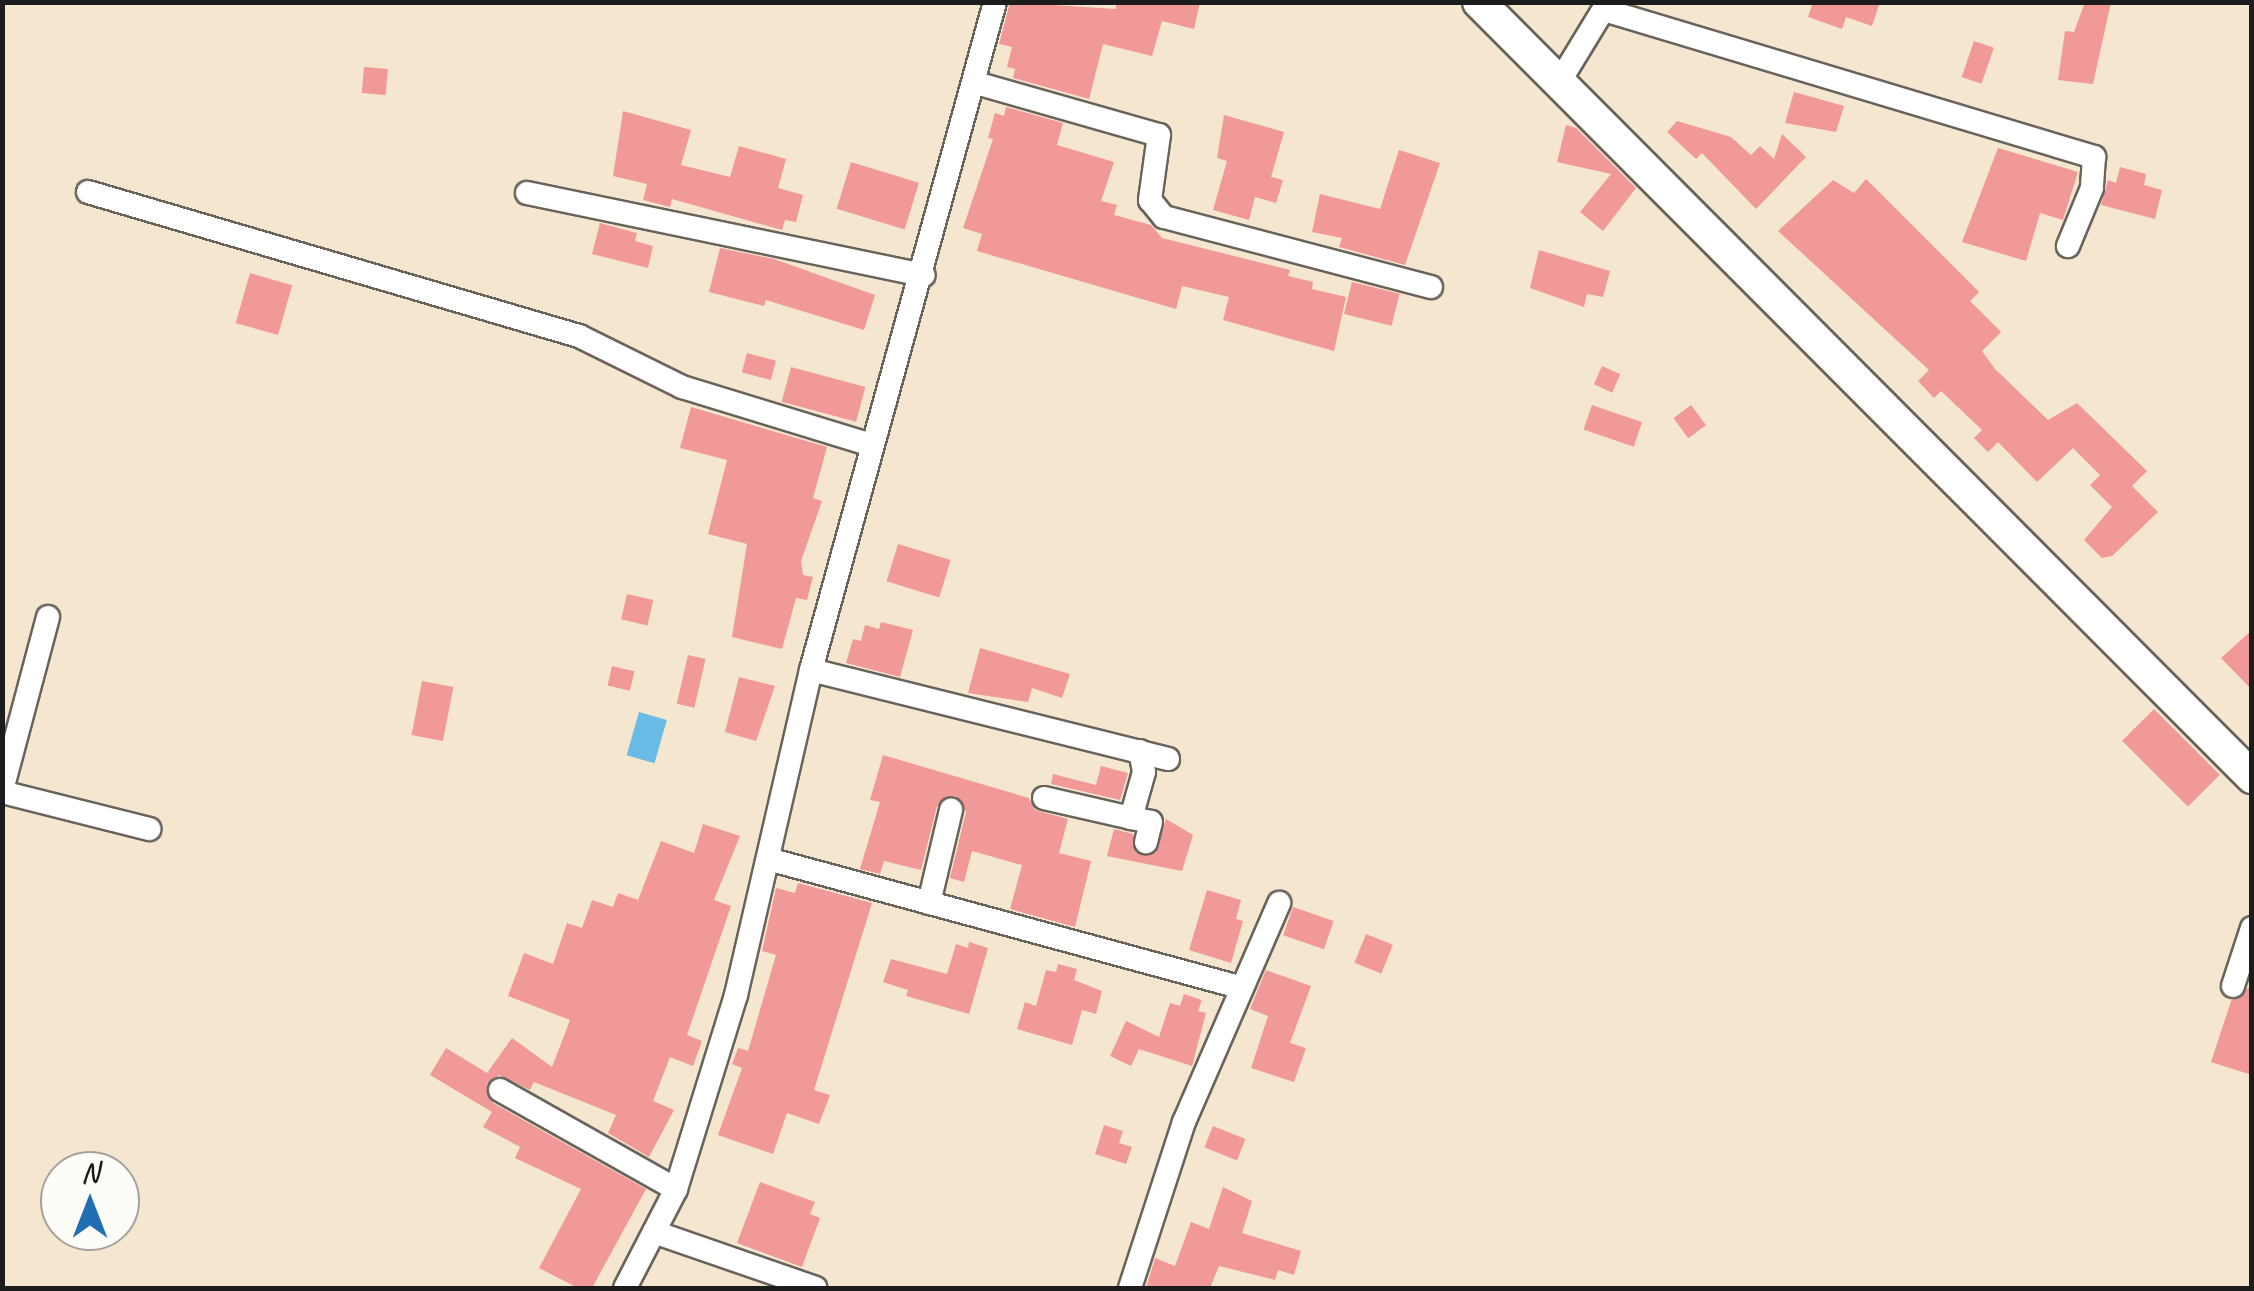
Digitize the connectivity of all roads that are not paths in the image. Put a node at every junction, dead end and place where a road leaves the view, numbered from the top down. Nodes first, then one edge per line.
1 (995, 2) edge
2 (1479, 2) edge
3 (1606, 6) edge
4 (976, 83) junction
5 (1558, 84) junction
6 (88, 192) dead end
7 (528, 193) dead end
8 (2068, 246) dead end
9 (924, 275) junction
10 (1432, 287) dead end
11 (872, 445) junction
12 (48, 617) dead end
13 (812, 670) junction
14 (1140, 751) junction
15 (1168, 759) dead end
16 (2252, 777) edge
17 (2, 791) edge
18 (1044, 798) dead end
19 (950, 810) dead end
20 (1131, 818) junction
21 (149, 829) dead end
22 (1146, 842) dead end
23 (768, 859) junction
24 (928, 904) junction
25 (1279, 904) dead end
26 (2252, 928) edge
27 (2234, 986) dead end
28 (1242, 988) junction
29 (500, 1090) dead end
30 (676, 1190) junction
31 (654, 1232) junction
32 (624, 1288) edge
33 (816, 1288) edge
34 (1130, 1288) edge

1 - 4 street
2 - 5 main road
3 - 5 street
3 - 8 street
4 - 9 street
4 - 10 street
5 - 16 main road
6 - 11 street
7 - 9 street
9 - 11 street
11 - 13 street
12 - 17 street
13 - 14 street
13 - 23 street
14 - 15 street
14 - 20 street
17 - 21 street
18 - 20 street
19 - 24 street
20 - 22 street
23 - 24 street
23 - 30 street
24 - 28 street
25 - 28 street
26 - 27 street
28 - 34 street
29 - 30 street
30 - 31 street
31 - 32 street
31 - 33 street

